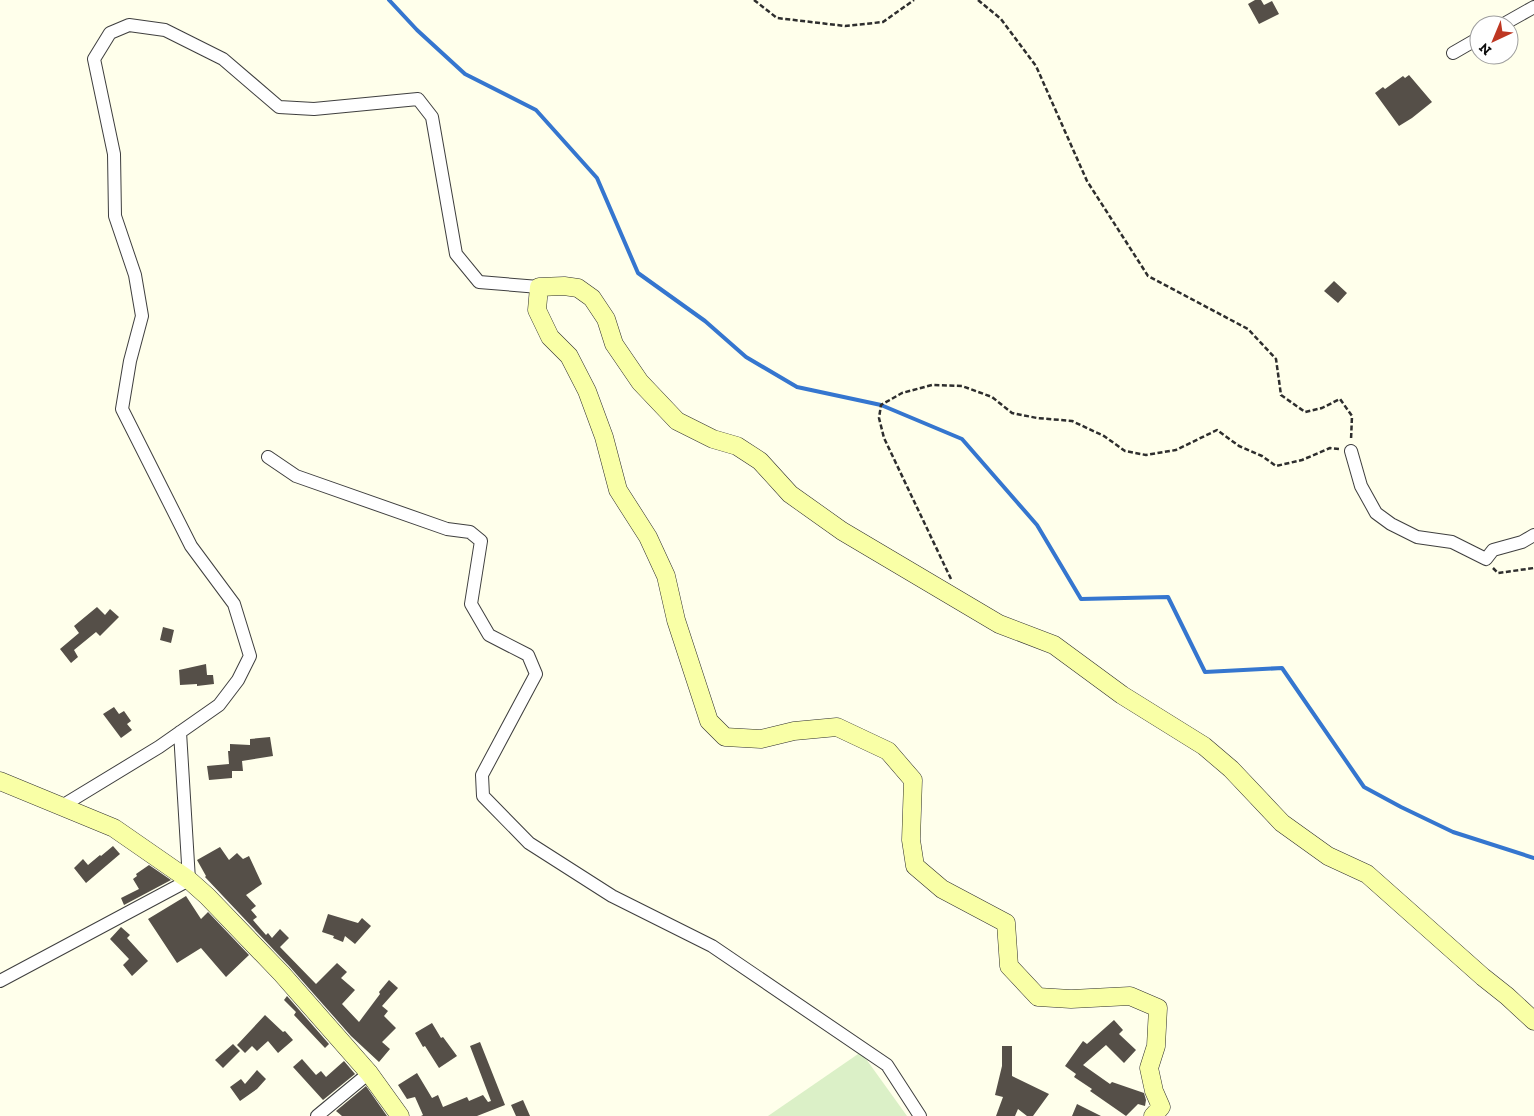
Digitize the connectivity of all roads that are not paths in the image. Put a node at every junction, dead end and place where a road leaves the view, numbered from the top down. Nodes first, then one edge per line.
1 (1534, 6) edge
2 (1519, 15) edge
3 (1469, 44) edge
4 (1453, 53) dead end
5 (539, 287) junction
6 (1351, 451) road end
7 (268, 457) dead end
8 (1534, 535) edge
9 (180, 732) junction
10 (0, 781) edge
11 (62, 806) junction
12 (189, 880) junction
13 (0, 981) edge
14 (1534, 1022) edge
15 (369, 1073) junction
16 (1160, 1113) edge
17 (317, 1116) edge
18 (400, 1116) edge
19 (920, 1116) edge

1 - 2 street
3 - 4 street
5 - 9 street
5 - 14 street
5 - 16 street
6 - 8 street
7 - 19 street
9 - 11 street
9 - 12 street
10 - 11 street
11 - 12 street
12 - 13 street
12 - 15 street
15 - 17 street
15 - 18 street

